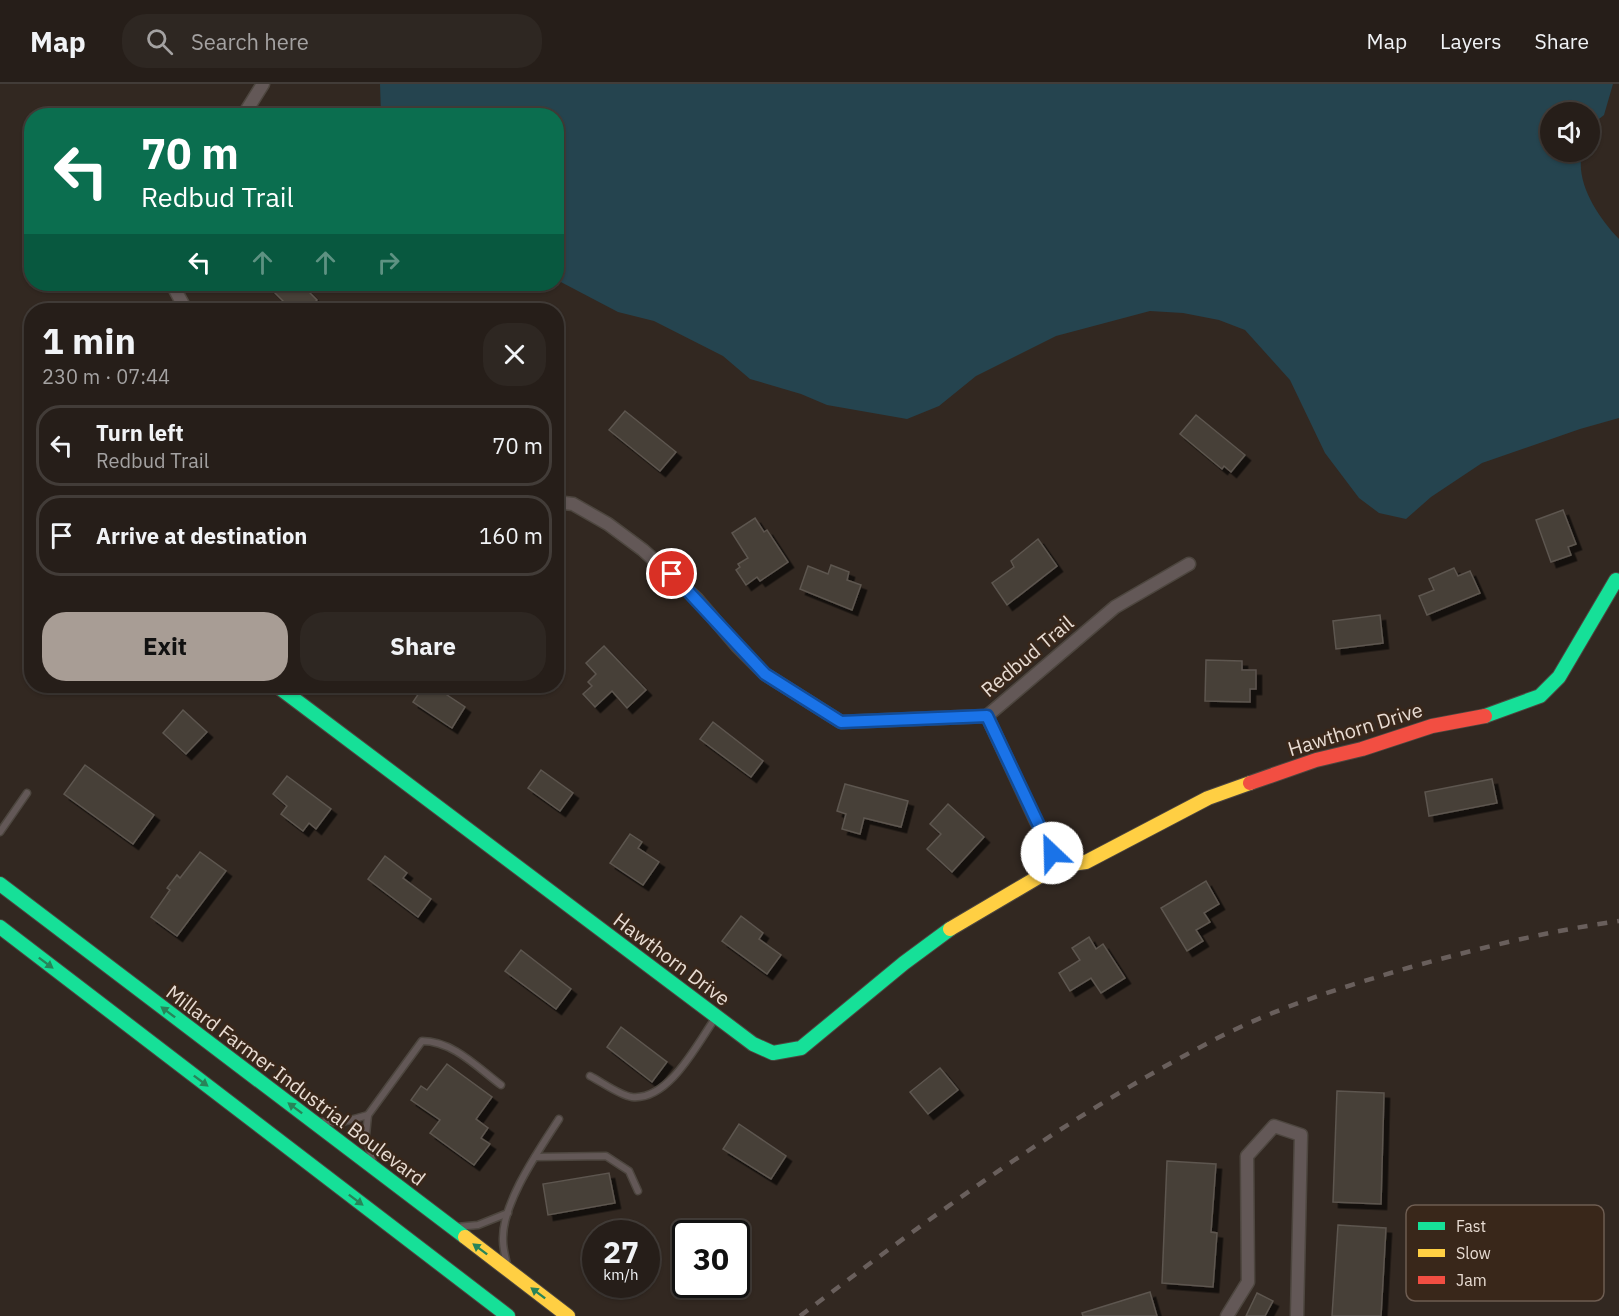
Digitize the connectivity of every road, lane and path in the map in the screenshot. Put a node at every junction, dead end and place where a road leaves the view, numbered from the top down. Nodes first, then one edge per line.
1 (263, 84) edge
2 (248, 108) edge
3 (564, 503) edge
4 (1190, 564) dead end
5 (1616, 580) dead end
6 (286, 693) edge
7 (987, 716) junction
8 (27, 793) dead end
9 (0, 832) edge
10 (1057, 866) junction
11 (0, 884) edge
12 (0, 927) edge
13 (717, 1017) junction
14 (590, 1076) dead end
15 (501, 1086) dead end
16 (368, 1115) junction
17 (559, 1119) dead end
18 (313, 1122) junction
19 (535, 1157) junction
20 (375, 1169) junction
21 (638, 1191) dead end
22 (508, 1213) junction
23 (452, 1228) junction
24 (508, 1270) junction
25 (508, 1316) edge
26 (568, 1316) edge
27 (1227, 1316) edge
28 (1296, 1316) edge

1 - 2 street
3 - 7 street, Redbud Trail
4 - 7 street, Redbud Trail
5 - 10 street, Hawthorn Drive
6 - 13 street, Hawthorn Drive
7 - 10 street
8 - 9 lane
10 - 13 street, Hawthorn Drive
18 -> 11 street, Millard Farmer Industrial Boulevard
12 -> 25 street
13 - 14 lane
15 - 16 lane
16 - 18 lane
16 - 20 lane
17 - 19 lane
18 - 20 street, Millard Farmer Industrial Boulevard
19 - 21 lane
19 - 22 lane
20 - 23 street, Millard Farmer Industrial Boulevard
22 - 23 lane
22 - 24 lane
24 -> 23 street, Millard Farmer Industrial Boulevard
26 -> 24 street, Millard Farmer Industrial Boulevard
27 - 28 street

